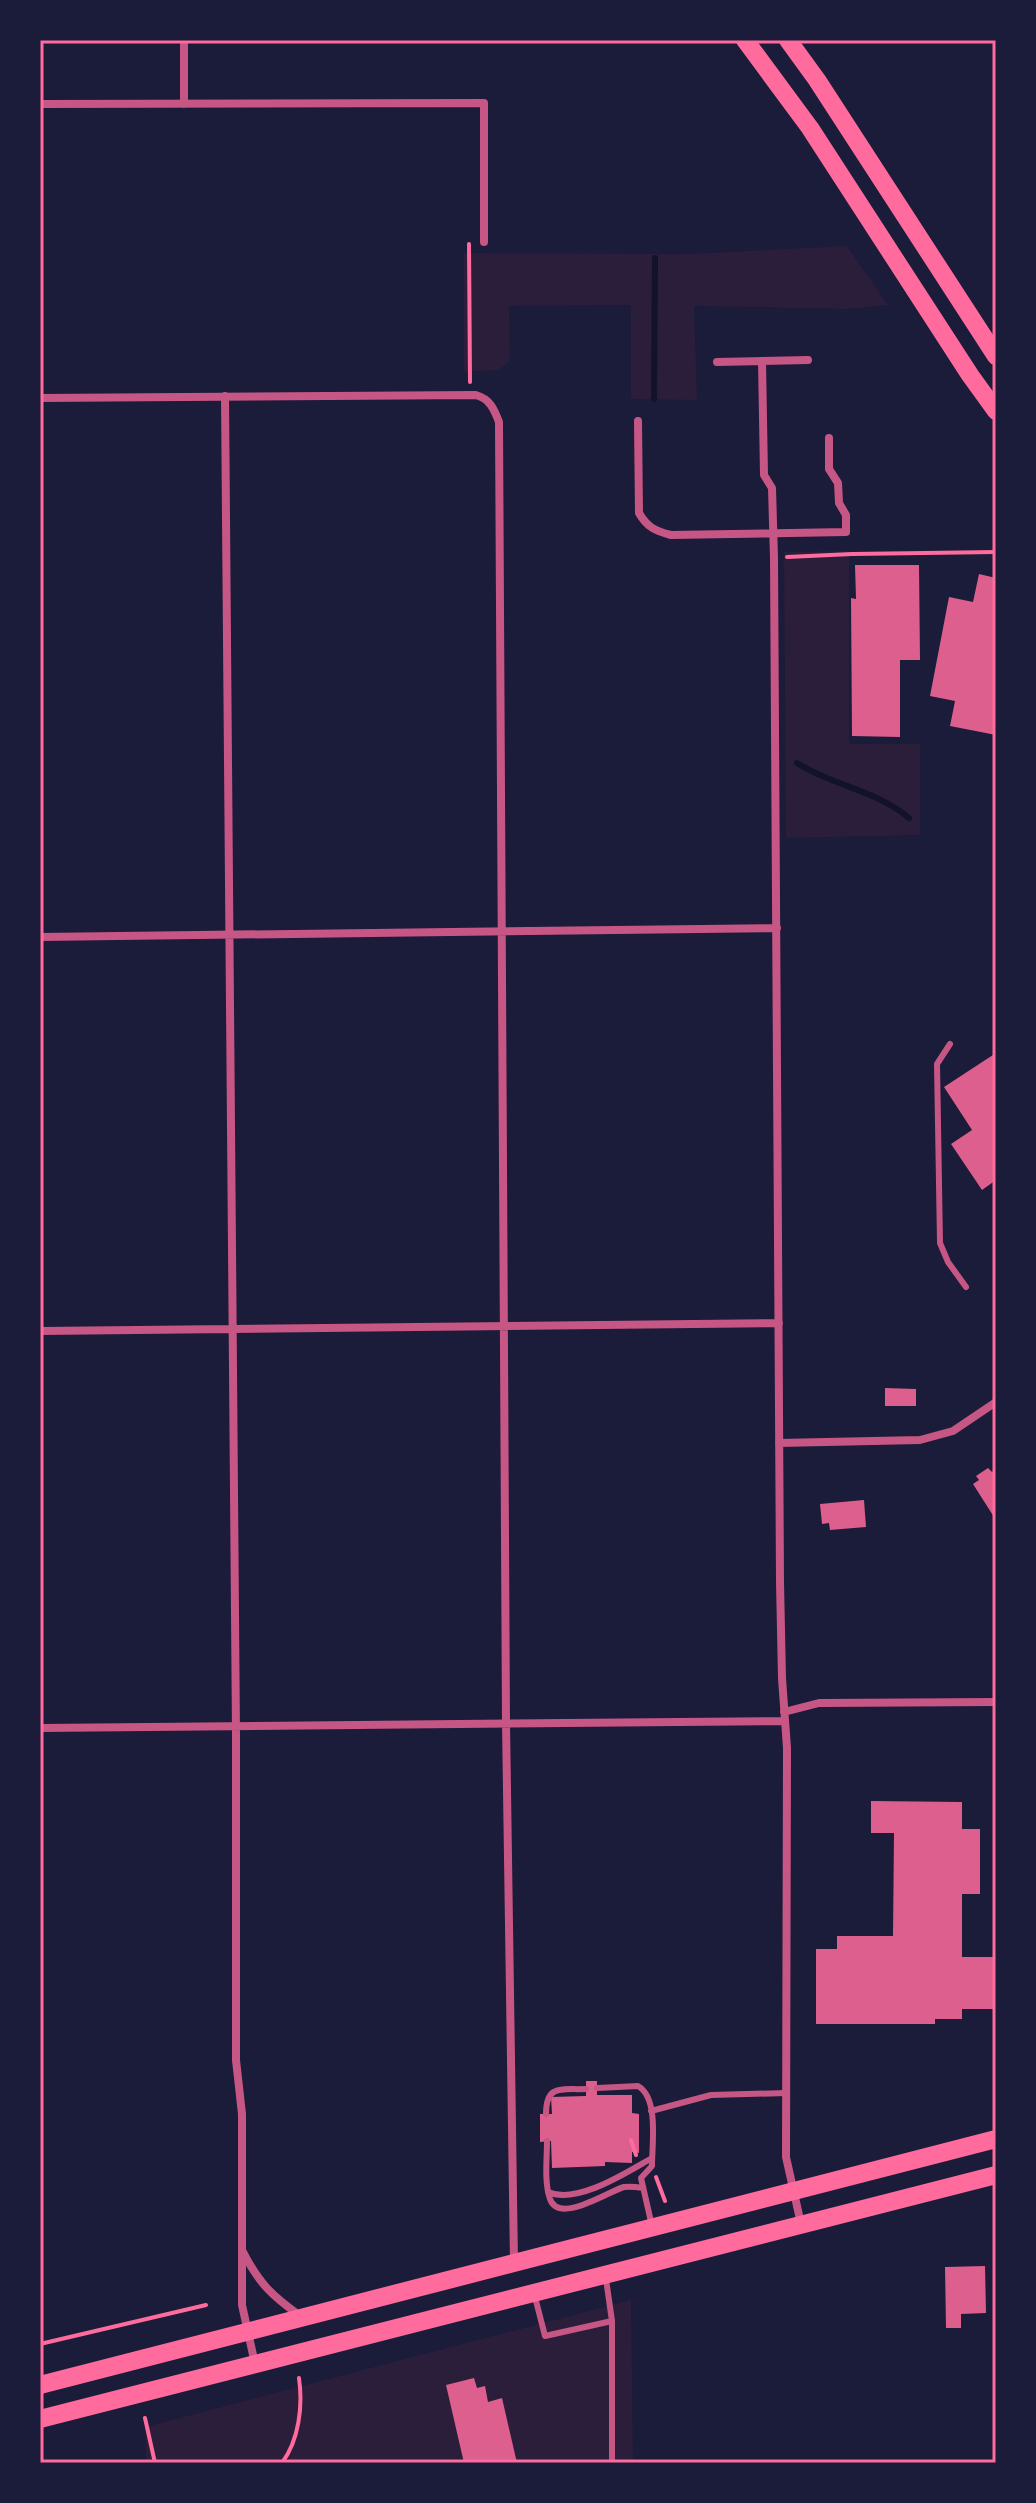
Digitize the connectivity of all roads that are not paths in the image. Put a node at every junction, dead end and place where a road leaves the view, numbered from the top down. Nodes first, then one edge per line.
1 (184, 40) edge
2 (745, 40) edge
3 (788, 40) edge
4 (40, 104) edge
5 (184, 104) junction
6 (484, 242) road end
7 (996, 356) edge
8 (808, 360) dead end
9 (762, 361) junction
10 (717, 362) dead end
11 (225, 396) junction
12 (40, 398) edge
13 (996, 411) edge
14 (638, 421) dead end
15 (829, 438) dead end
16 (773, 533) junction
17 (777, 928) junction
18 (502, 932) junction
19 (229, 935) junction
20 (40, 937) edge
21 (950, 1044) dead end
22 (966, 1287) dead end
23 (779, 1323) junction
24 (505, 1328) junction
25 (40, 1331) edge
26 (232, 1331) junction
27 (996, 1402) edge
28 (779, 1443) junction
29 (996, 1702) edge
30 (784, 1717) junction
31 (506, 1723) junction
32 (236, 1727) junction
33 (40, 1728) edge
34 (597, 2088) dead end
35 (586, 2089) dead end
36 (786, 2093) junction
37 (651, 2111) junction
38 (546, 2114) dead end
39 (996, 2139) edge
40 (547, 2141) dead end
41 (652, 2162) junction
42 (996, 2175) edge
43 (643, 2188) junction
44 (548, 2192) junction
45 (793, 2192) junction
46 (801, 2225) junction
47 (652, 2229) junction
48 (242, 2251) junction
49 (514, 2263) junction
50 (605, 2275) junction
51 (534, 2293) junction
52 (303, 2318) junction
53 (612, 2321) junction
54 (247, 2332) junction
55 (255, 2365) junction
56 (40, 2385) edge
57 (40, 2419) edge
58 (612, 2463) edge

1 - 5 street
2 - 13 main road
3 - 7 main road
4 - 5 street
5 - 6 street
8 - 9 street
9 - 10 street
9 - 16 street
11 - 12 street
11 - 18 street
11 - 19 street
14 - 16 street
15 - 16 street
16 - 17 street
17 - 18 street
17 - 23 street
18 - 19 street
18 - 24 street
19 - 20 street
19 - 26 street
21 - 22 lane
23 - 24 street
23 - 28 street
24 - 26 street
24 - 31 street
25 - 26 street
26 - 32 street
27 - 28 street
28 - 30 street
29 - 30 street
30 - 31 street
30 - 36 street
31 - 32 street
31 - 49 street
32 - 33 street
32 - 48 street
34 - 37 lane
35 - 38 lane
36 - 37 lane
36 - 45 street
37 - 41 lane
39 - 45 main road
40 - 44 lane
41 - 43 lane
41 - 44 lane
42 - 46 main road
43 - 44 lane
43 - 47 lane
45 - 46 street
45 - 47 main road
46 - 50 main road
47 - 49 main road
48 - 52 street
48 - 54 street
49 - 52 main road
50 - 51 main road
50 - 53 lane
51 - 53 lane
51 - 55 main road
52 - 54 main road
53 - 58 lane
54 - 55 street
54 - 56 main road
55 - 57 main road

